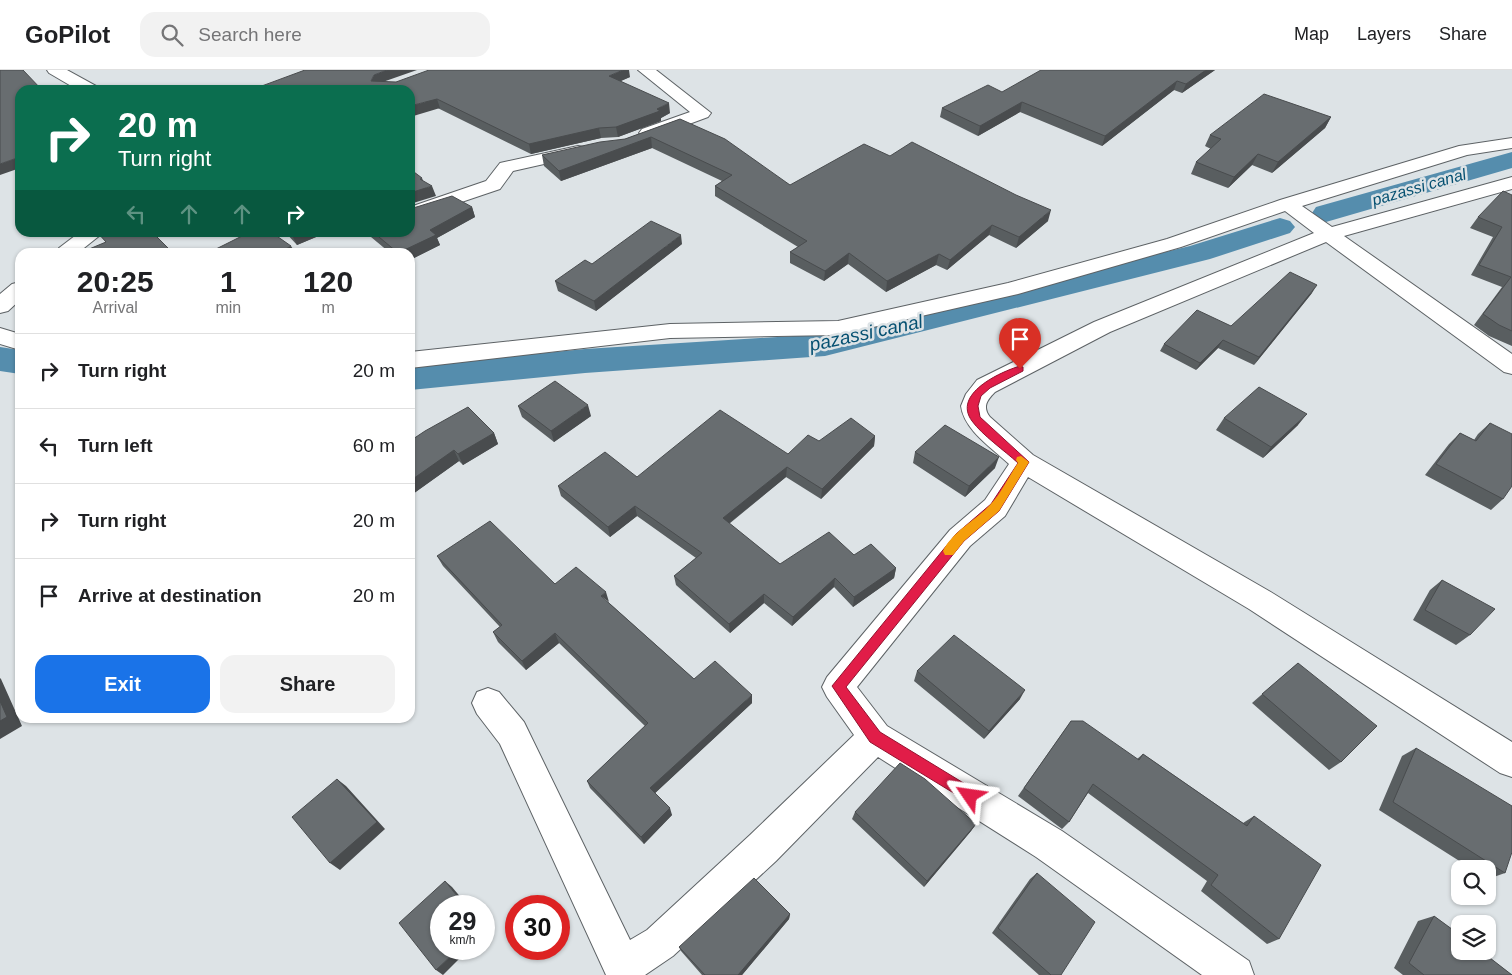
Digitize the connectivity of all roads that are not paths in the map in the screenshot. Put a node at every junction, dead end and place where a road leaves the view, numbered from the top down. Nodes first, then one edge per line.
1 (55, 70) edge
2 (646, 70) edge
3 (81, 85) edge
4 (629, 140) edge
5 (1512, 143) edge
6 (592, 148) edge
7 (1512, 183) edge
8 (1287, 204) junction
9 (415, 211) edge
10 (1328, 234) junction
11 (87, 237) edge
12 (72, 248) edge
13 (15, 293) edge
14 (0, 306) edge
15 (0, 336) edge
16 (15, 340) edge
17 (415, 359) edge
18 (1512, 366) edge
19 (1024, 462) junction
20 (488, 704) dead end
21 (875, 737) junction
22 (1512, 761) edge
23 (624, 970) edge
24 (1235, 975) edge

1 - 3 street
2 - 4 street
5 - 8 street
6 - 9 street
7 - 10 street
8 - 10 street
8 - 17 street
10 - 18 street
10 - 19 street
11 - 12 street
13 - 14 street
15 - 16 street
19 - 21 street
19 - 22 street
20 - 23 street
21 - 23 street
21 - 24 street

